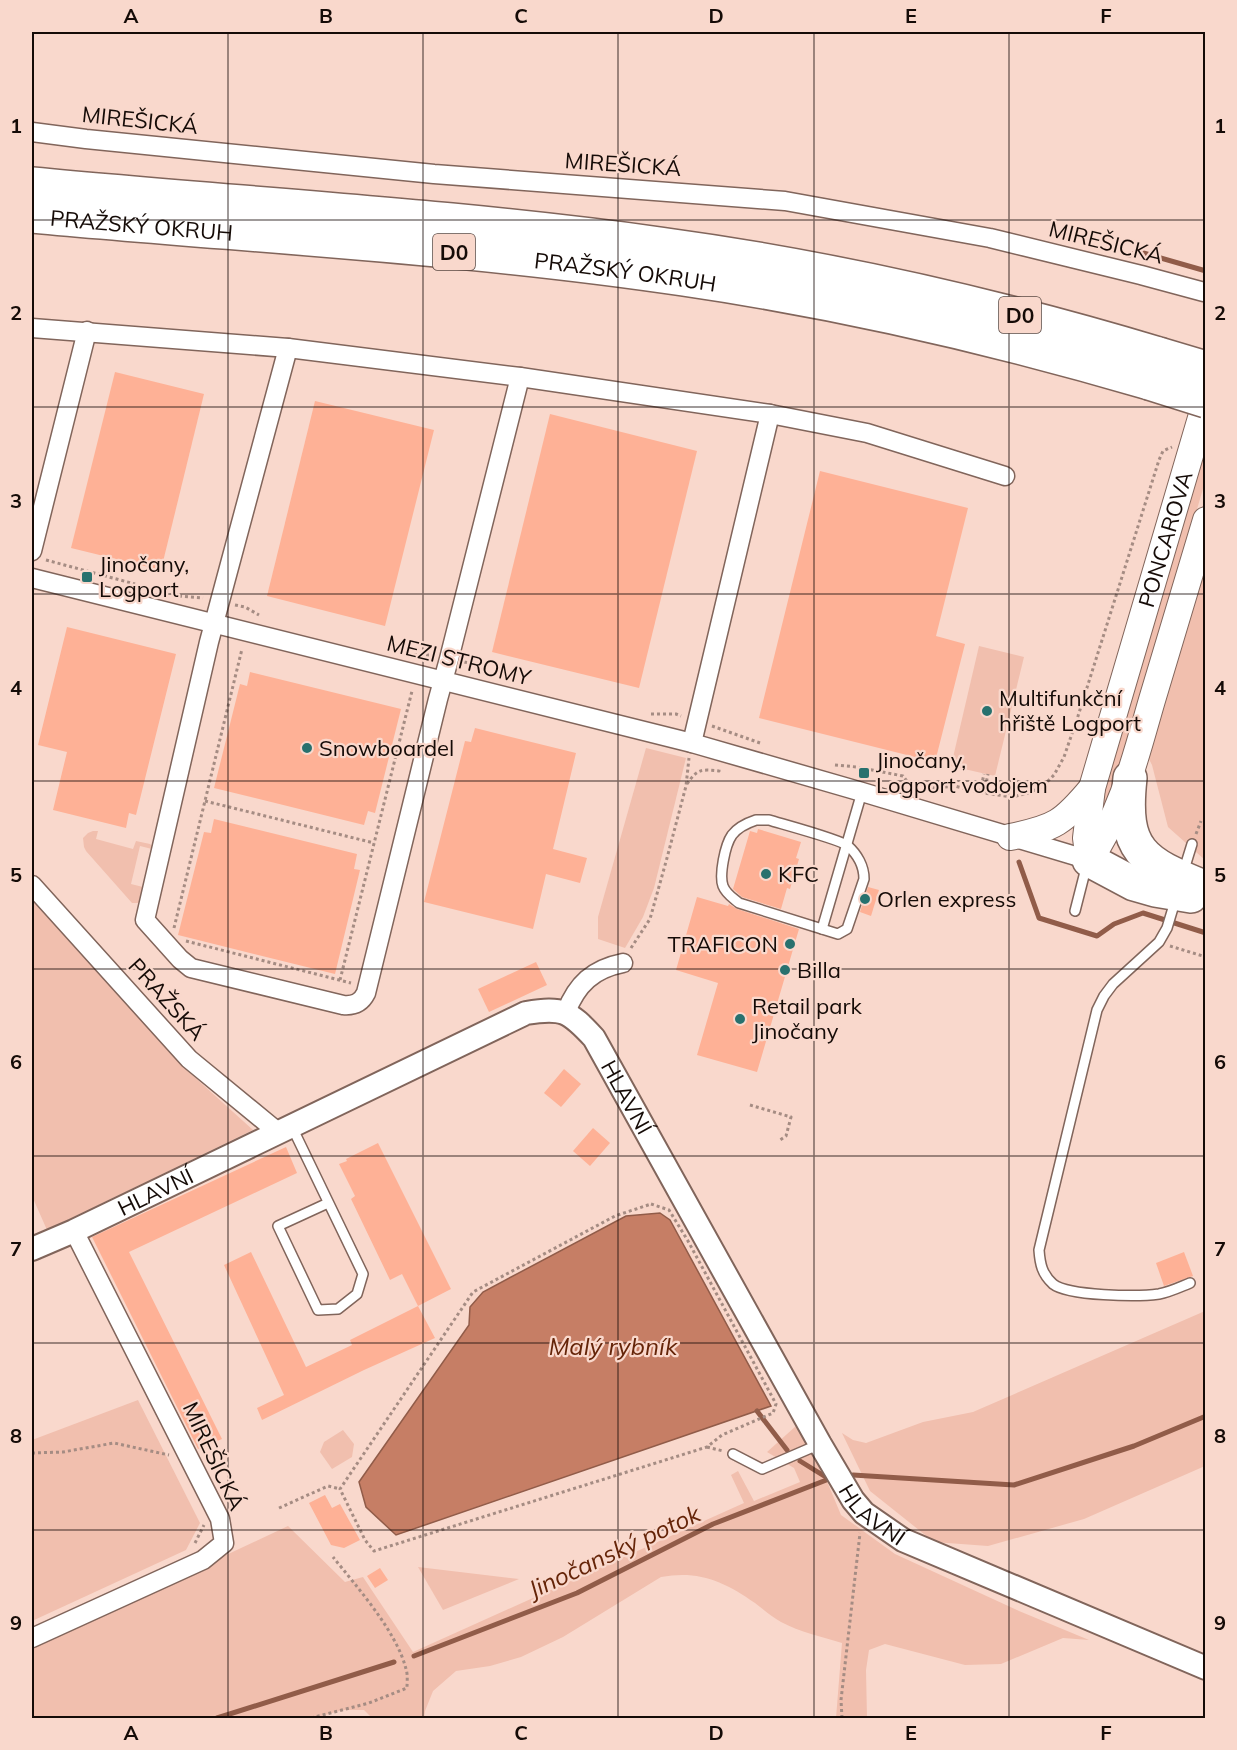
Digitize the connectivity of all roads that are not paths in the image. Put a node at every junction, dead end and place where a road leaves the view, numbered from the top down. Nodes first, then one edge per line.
1 (32, 132) edge
2 (32, 184) edge
3 (32, 216) edge
4 (1204, 292) dead end
5 (877, 297) junction
6 (32, 328) edge
7 (87, 332) junction
8 (288, 348) junction
9 (1154, 368) junction
10 (1206, 368) edge
11 (520, 377) junction
12 (1206, 401) edge
13 (770, 414) junction
14 (1005, 476) dead end
15 (1206, 520) edge
16 (32, 551) edge
17 (32, 578) edge
18 (214, 624) junction
19 (442, 681) junction
20 (692, 743) junction
21 (1130, 778) junction
22 (1092, 788) junction
23 (868, 794) junction
24 (1010, 837) junction
25 (847, 844) junction
26 (1192, 844) dead end
27 (1089, 860) junction
28 (32, 885) edge
29 (1188, 893) edge
30 (1075, 911) dead end
31 (822, 929) junction
32 (622, 963) road end
33 (566, 1012) junction
34 (286, 1130) junction
35 (328, 1203) junction
36 (74, 1232) junction
37 (32, 1249) edge
38 (1190, 1283) dead end
39 (820, 1444) junction
40 (733, 1454) dead end
41 (32, 1638) edge
42 (1206, 1668) edge

1 - 4 street, MIREŠICKÁ
2 - 5 highway, PRAŽSKÝ OKRUH / D0
3 - 5 highway, PRAŽSKÝ OKRUH / D0
5 - 9 highway, PRAŽSKÝ OKRUH / D0
6 - 7 street
7 - 8 street
7 - 16 street
8 - 11 street
8 - 18 street
9 - 10 highway, PRAŽSKÝ OKRUH / D0, bridge
9 - 12 highway, PRAŽSKÝ OKRUH / D0, bridge
11 - 13 street
11 - 19 street
12 - 22 main road, PONCAROVA
13 - 14 street
13 - 20 street
15 - 21 main road, PONCAROVA
17 - 18 street, MEZI STROMY
18 - 19 street, MEZI STROMY
18 - 19 street
19 - 20 street, MEZI STROMY
20 - 23 street, MEZI STROMY
21 - 27 main road, PONCAROVA
21 - 29 highway
22 - 24 main road
22 - 27 main road
23 - 24 street, MEZI STROMY
23 - 25 lane
24 - 27 street, MEZI STROMY
25 - 31 lane
25 - 31 lane
25 - 31 lane
26 - 29 lane
27 - 29 highway
27 - 30 lane
28 - 34 street, PRAŽSKÁ
29 - 38 lane
32 - 33 street
33 - 34 street, HLAVNÍ
33 - 39 street, HLAVNÍ
34 - 35 lane
34 - 36 street, HLAVNÍ
35 - 35 lane
36 - 37 street, HLAVNÍ
36 - 41 street, MIREŠICKÁ
39 - 40 lane
39 - 42 street, HLAVNÍ

